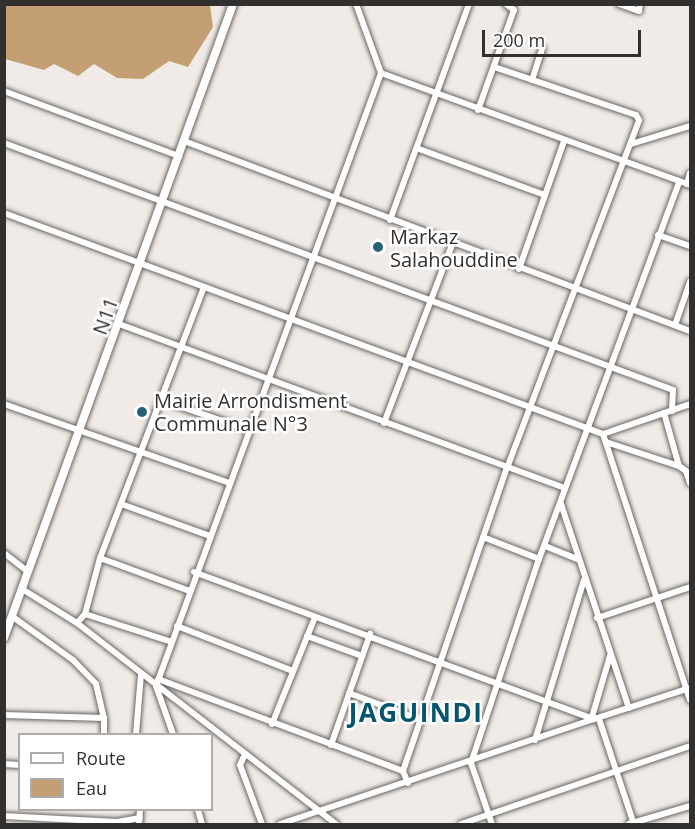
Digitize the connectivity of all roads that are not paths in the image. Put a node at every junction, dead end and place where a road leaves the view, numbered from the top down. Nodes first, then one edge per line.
1 (233, 4) edge
2 (356, 4) edge
3 (470, 4) edge
4 (506, 4) edge
5 (619, 4) edge
6 (640, 4) edge
7 (542, 49) dead end
8 (494, 67) junction
9 (381, 73) junction
10 (532, 80) junction
11 (4, 91) edge
12 (438, 95) junction
13 (478, 110) junction
14 (690, 126) edge
15 (184, 141) junction
16 (564, 141) junction
17 (4, 143) edge
18 (631, 144) junction
19 (419, 149) junction
20 (179, 156) junction
21 (624, 163) junction
22 (690, 173) edge
23 (679, 182) junction
24 (689, 184) edge
25 (545, 195) junction
26 (333, 199) junction
27 (163, 202) junction
28 (4, 213) edge
29 (390, 220) junction
30 (658, 235) junction
31 (452, 245) junction
32 (690, 246) edge
33 (313, 256) junction
34 (142, 263) junction
35 (519, 268) junction
36 (690, 282) edge
37 (204, 287) junction
38 (576, 289) junction
39 (432, 299) junction
40 (634, 309) junction
41 (290, 318) junction
42 (119, 324) junction
43 (675, 325) junction
44 (690, 331) edge
45 (555, 344) junction
46 (182, 347) junction
47 (406, 362) junction
48 (613, 367) junction
49 (267, 379) junction
50 (162, 400) junction
51 (4, 404) edge
52 (690, 404) edge
53 (532, 406) junction
54 (672, 411) junction
55 (664, 413) junction
56 (384, 423) junction
57 (590, 429) junction
58 (248, 430) junction
59 (80, 432) junction
60 (603, 435) junction
61 (606, 442) junction
62 (143, 452) junction
63 (679, 466) junction
64 (507, 468) junction
65 (688, 470) edge
66 (230, 483) junction
67 (690, 483) edge
68 (565, 488) junction
69 (561, 504) junction
70 (124, 505) junction
71 (210, 536) junction
72 (483, 537) junction
73 (545, 546) junction
74 (4, 553) edge
75 (100, 558) junction
76 (539, 559) junction
77 (577, 559) junction
78 (26, 570) junction
79 (194, 573) junction
80 (585, 579) junction
81 (690, 587) edge
82 (22, 589) junction
83 (187, 590) junction
84 (658, 598) junction
85 (85, 614) junction
86 (13, 617) junction
87 (315, 617) junction
88 (597, 618) junction
89 (76, 623) junction
90 (177, 626) junction
91 (370, 634) junction
92 (307, 636) junction
93 (4, 638) edge
94 (171, 642) junction
95 (362, 656) junction
96 (610, 656) junction
97 (441, 662) junction
98 (293, 671) junction
99 (141, 674) junction
100 (157, 682) junction
101 (500, 683) junction
102 (688, 688) edge
103 (349, 693) junction
104 (547, 699) junction
105 (690, 700) edge
106 (629, 708) junction
107 (4, 715) edge
108 (104, 718) junction
109 (595, 719) junction
110 (421, 720) junction
111 (272, 724) junction
112 (104, 733) edge
113 (136, 733) edge
114 (172, 733) edge
115 (535, 740) junction
116 (331, 745) junction
117 (690, 747) edge
118 (245, 754) junction
119 (471, 763) junction
120 (403, 771) junction
121 (614, 772) junction
122 (408, 783) junction
123 (690, 807) edge
124 (319, 811) junction
125 (489, 815) junction
126 (4, 816) edge
127 (307, 816) junction
128 (140, 821) edge
129 (632, 824) edge
130 (262, 825) edge
131 (280, 825) edge
132 (309, 825) edge
133 (336, 825) edge
134 (461, 825) edge
135 (492, 825) edge

1 - 15 main road, N11
2 - 9 street
3 - 12 street
4 - 8 street
5 - 6 street
7 - 10 street
8 - 10 street
8 - 13 street
9 - 12 street
9 - 26 street
10 - 18 street
11 - 20 street
12 - 13 street
12 - 19 street
13 - 16 street
14 - 18 street
15 - 20 main road, N11
15 - 26 street
16 - 21 street
16 - 25 street
17 - 27 street
18 - 21 street
19 - 25 street
19 - 29 street
20 - 27 main road, N11
21 - 23 street
21 - 38 street
22 - 24 street
23 - 24 street
23 - 30 street
25 - 35 street
26 - 29 street
26 - 33 street
27 - 33 street
27 - 34 main road, N11
28 - 34 street
29 - 31 street
30 - 32 street
30 - 40 street
31 - 35 street
31 - 39 street
33 - 39 street
33 - 41 street
34 - 37 street
34 - 42 main road, N11
35 - 38 street
36 - 43 street
37 - 41 street
37 - 46 street
38 - 40 street
38 - 45 street
39 - 45 street
39 - 47 street
40 - 43 street
40 - 48 street
41 - 47 street
41 - 49 street
42 - 46 street
42 - 59 main road, N11
43 - 44 street
45 - 48 street
45 - 53 street
46 - 49 street
46 - 50 street
47 - 53 street
47 - 56 street
48 - 54 street
48 - 57 street
49 - 56 street
49 - 58 street
50 - 58 street
50 - 62 street
51 - 59 street
52 - 54 street
53 - 57 street
53 - 64 street
54 - 55 street
55 - 60 street
55 - 63 street
56 - 64 street
57 - 60 street
57 - 68 street
58 - 66 street
59 - 62 street
59 - 78 main road, N11
60 - 61 street
61 - 63 street
61 - 84 street
62 - 66 street
62 - 70 street
63 - 65 street
64 - 68 street
64 - 72 street
65 - 67 street
66 - 71 street
68 - 69 street
69 - 73 street
69 - 77 street
70 - 71 street
70 - 75 street
71 - 79 street
72 - 76 street
72 - 97 street
73 - 76 street
73 - 77 street
74 - 78 street
75 - 83 street
75 - 85 street
76 - 101 street
77 - 80 street
78 - 82 main road, N11
79 - 83 street
79 - 87 street
80 - 88 street
80 - 104 street
81 - 84 street
82 - 86 main road, N11
82 - 89 street
83 - 90 street
84 - 88 street
84 - 102 street
85 - 89 street
85 - 94 street
86 - 93 main road, N11
86 - 108 street
87 - 91 street
87 - 92 street
88 - 96 street
89 - 99 street
90 - 94 street
90 - 98 street
91 - 95 street
91 - 97 street
92 - 95 street
92 - 98 street
94 - 100 street
95 - 103 street
96 - 106 street
96 - 109 street
97 - 101 street
97 - 110 street
98 - 111 street
99 - 100 street
99 - 113 street
100 - 111 street
100 - 114 street
100 - 118 street
101 - 104 street
101 - 119 street
102 - 105 street
102 - 106 street
103 - 110 street
103 - 116 street
104 - 109 street
104 - 115 street
106 - 109 street
107 - 108 street
108 - 112 street
109 - 115 street
109 - 121 street
110 - 120 street
111 - 116 street
115 - 119 street
116 - 120 street
117 - 121 street
118 - 124 street
118 - 130 street
119 - 122 street
119 - 125 street
120 - 122 street
121 - 125 street
121 - 129 street
122 - 124 street
123 - 129 street
124 - 127 street
124 - 133 street
125 - 134 street
125 - 135 street
126 - 128 street
127 - 131 street
127 - 132 street

